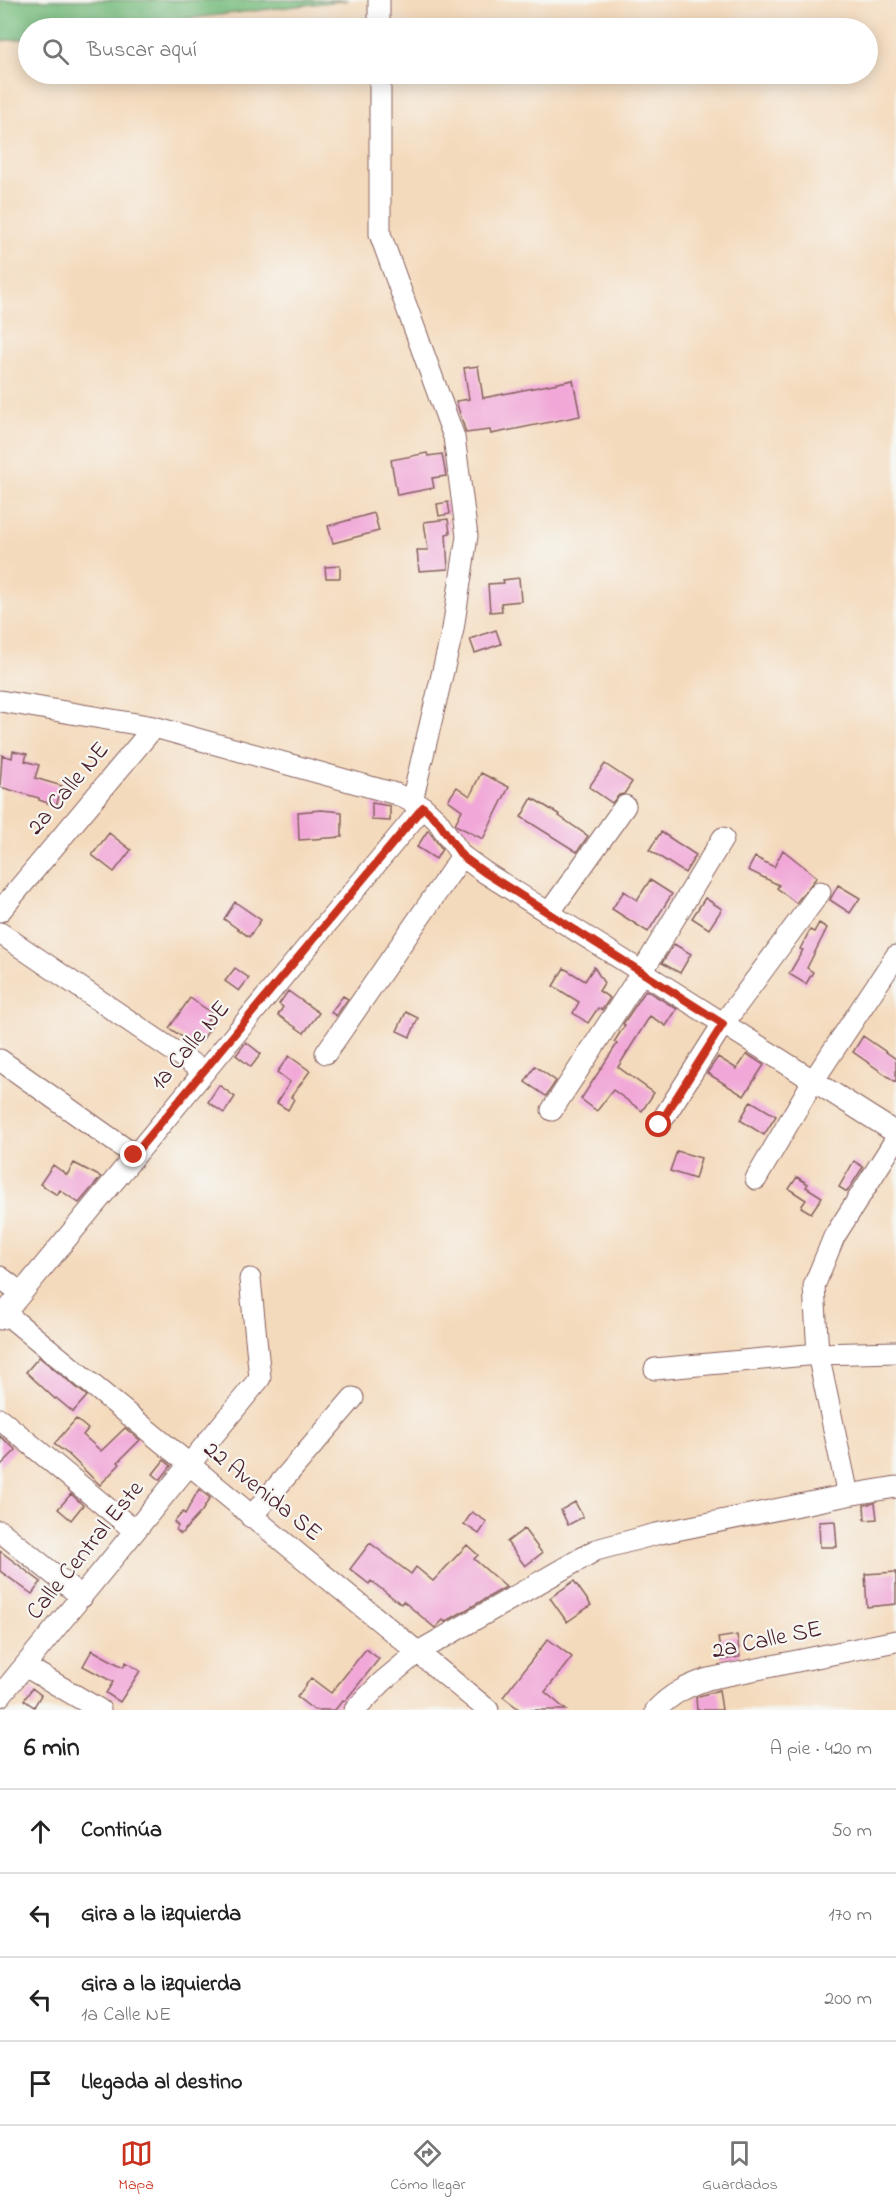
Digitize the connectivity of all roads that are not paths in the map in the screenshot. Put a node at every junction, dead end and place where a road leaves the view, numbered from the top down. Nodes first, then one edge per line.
1 (379, 0) edge
2 (379, 18) edge
3 (380, 84) edge
4 (0, 701) edge
5 (154, 727) junction
6 (417, 804) junction
7 (626, 806) dead end
8 (723, 838) dead end
9 (462, 856) junction
10 (820, 892) dead end
11 (0, 911) edge
12 (549, 913) junction
13 (0, 933) edge
14 (896, 956) edge
15 (642, 972) junction
16 (723, 1024) junction
17 (326, 1053) dead end
18 (0, 1060) edge
19 (203, 1071) junction
20 (813, 1081) junction
21 (552, 1110) dead end
22 (659, 1125) dead end
23 (896, 1133) edge
24 (896, 1138) edge
25 (134, 1155) junction
26 (756, 1179) dead end
27 (0, 1277) edge
28 (250, 1279) dead end
29 (21, 1293) junction
30 (2, 1316) edge
31 (896, 1353) edge
32 (818, 1354) junction
33 (655, 1369) dead end
34 (353, 1398) dead end
35 (0, 1419) edge
36 (188, 1466) junction
37 (896, 1487) edge
38 (848, 1495) junction
39 (251, 1517) junction
40 (0, 1531) edge
41 (135, 1531) junction
42 (82, 1597) junction
43 (896, 1641) edge
44 (418, 1652) junction
45 (25, 1666) junction
46 (0, 1696) edge
47 (100, 1710) edge
48 (355, 1710) edge
49 (488, 1710) edge
50 (656, 1710) edge

1 - 2 street
3 - 6 street
4 - 5 street
5 - 6 street
5 - 11 street, 2a Calle NE
6 - 9 street
6 - 19 street, 1a Calle NE
7 - 12 street
8 - 15 street
9 - 12 street
9 - 17 street
10 - 16 street
12 - 15 street
13 - 19 street
14 - 20 street
15 - 16 street
15 - 21 street
16 - 20 street
16 - 22 street
18 - 25 street
19 - 25 street, 1a Calle NE
20 - 23 street
20 - 26 street
24 - 32 street
25 - 29 street, 1a Calle NE
27 - 29 street
28 - 36 street, Calle Central Este
29 - 30 street, 1a Calle NE
30 - 36 street, 22 Avenida SE
31 - 32 street
32 - 33 street
32 - 38 street
34 - 39 street
35 - 41 street
36 - 39 street, 22 Avenida SE
36 - 41 street, Calle Central Este
37 - 38 street
38 - 44 street
39 - 44 street, 22 Avenida SE
40 - 42 street
41 - 42 street, Calle Central Este
42 - 45 street, Calle Central Este
43 - 50 street, 2a Calle SE
44 - 48 street
44 - 49 street, 22 Avenida SE
45 - 46 street, Calle Central Este
45 - 47 street

